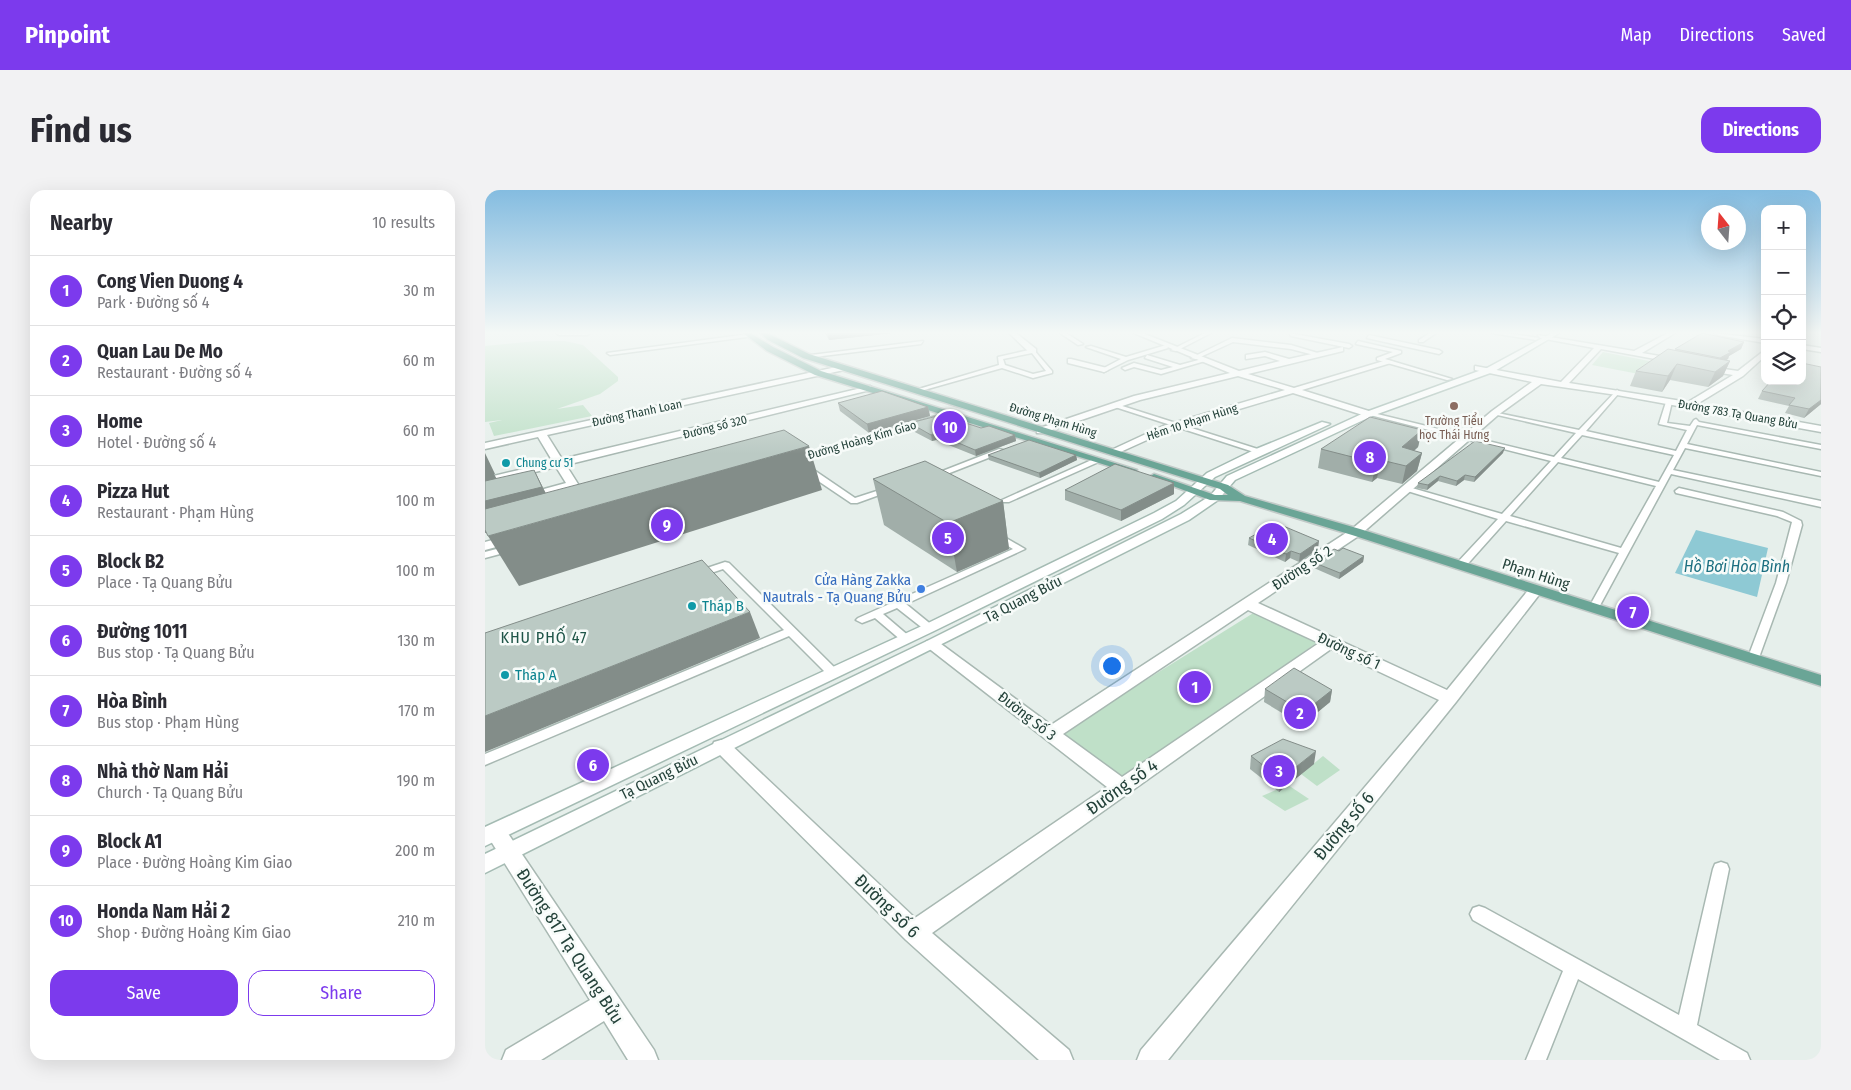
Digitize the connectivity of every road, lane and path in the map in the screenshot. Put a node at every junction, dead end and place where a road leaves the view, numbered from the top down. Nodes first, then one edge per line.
1 (815, 374) edge
2 (820, 374) edge
3 (859, 374) edge
4 (976, 374) edge
5 (1026, 374) edge
6 (1043, 374) edge
7 (1238, 374) joint
8 (1352, 374) edge
9 (1430, 374) edge
10 (1463, 374) edge
11 (1480, 374) edge
12 (1506, 374) edge
13 (1573, 374) edge
14 (1740, 374) edge
15 (1449, 379) junction
16 (1539, 381) junction
17 (1563, 384) junction
18 (870, 389) junction
19 (915, 391) junction
20 (1291, 392) junction
21 (1617, 392) junction
22 (1669, 402) junction
23 (1114, 405) junction
24 (1689, 405) junction
25 (1356, 411) junction
26 (1495, 413) junction
27 (950, 414) junction
28 (1369, 414) junction
29 (1695, 424) junction
30 (1176, 425) junction
31 (1820, 427) edge
32 (1040, 431) junction
33 (1581, 432) junction
34 (541, 434) junction
35 (1466, 438) junction
36 (1032, 440) junction
37 (485, 446) edge
38 (1821, 447) edge
39 (1681, 450) junction
40 (1260, 451) junction
41 (1112, 452) junction
42 (1557, 459) junction
43 (1099, 460) junction
44 (779, 463) edge
45 (559, 464) junction
46 (792, 468) edge
47 (1669, 471) junction
48 (943, 472) edge
49 (1821, 474) edge
50 (485, 481) edge
51 (573, 485) junction
52 (1197, 485) junction
53 (1661, 485) junction
54 (897, 487) edge
55 (1405, 489) junction
56 (1679, 491) dead end
57 (1219, 492) junction
58 (1006, 500) dead end
59 (511, 501) edge
60 (1821, 504) edge
61 (592, 516) edge
62 (1503, 518) junction
63 (987, 530) edge
64 (1356, 532) junction
65 (522, 540) joint
66 (485, 546) edge
67 (1624, 552) junction
68 (485, 555) edge
69 (1461, 566) junction
70 (688, 578) edge
71 (1535, 591) junction
72 (899, 604) junction
73 (1248, 604) junction
74 (1593, 609) junction
75 (876, 614) junction
76 (863, 620) dead end
77 (791, 631) junction
78 (921, 636) junction
79 (1331, 642) junction
80 (1753, 660) junction
81 (833, 673) junction
82 (1821, 681) edge
83 (1450, 698) junction
84 (1051, 734) junction
85 (721, 747) junction
86 (485, 760) edge
87 (1122, 788) junction
88 (490, 835) edge
89 (509, 852) junction
90 (485, 864) edge
91 (1721, 869) dead end
92 (1479, 914) dead end
93 (914, 932) junction
94 (1573, 968) junction
95 (607, 1004) junction
96 (1686, 1030) junction
97 (516, 1060) edge
98 (643, 1060) edge
99 (1059, 1060) edge
100 (1151, 1060) edge
101 (1536, 1060) edge
102 (1740, 1060) edge

1 - 34 street, Đường Thanh Loan
2 - 18 main road, Đường Phạm Hùng
3 - 19 main road, Đường Phạm Hùng
4 - 19 lane
5 - 6 lane
7 - 20 street
7 - 23 street
8 - 20 street, Hẻm 10 Phạm Hùng
9 - 15 lane
10 - 15 street, Tạ Quang Bửu
11 - 28 street, Tạ Quang Bửu
12 - 16 street, Đường 783 Tạ Quang Bửu
13 - 17 street
14 - 24 street
15 - 25 street, Tạ Quang Bửu
16 - 17 street, Đường 783 Tạ Quang Bửu
16 - 26 street, Đường số 2
17 - 21 street, Đường 783 Tạ Quang Bửu
18 - 27 main road, Đường Phạm Hùng
18 - 45 street, Đường số 320
19 - 32 main road, Đường Phạm Hùng
20 - 25 street
20 - 30 street, Hẻm 10 Phạm Hùng
21 - 22 street, Đường 783 Tạ Quang Bửu
21 - 33 lane
22 - 24 street, Đường 783 Tạ Quang Bửu
22 - 29 lane
23 - 30 lane
23 - 32 street
24 - 31 street, Đường 783 Tạ Quang Bửu
25 - 28 street
25 - 40 street, Tạ Quang Bửu
26 - 33 lane
26 - 35 street, Đường số 2
27 - 36 main road, Đường Phạm Hùng
27 - 44 street, Đường Hoàng Kim Giao
28 - 35 lane
28 - 57 street, Tạ Quang Bửu
29 - 38 lane
29 - 39 lane
30 - 40 lane
30 - 41 street, Hẻm 10 Phạm Hùng
32 - 41 main road, Đường Phạm Hùng
33 - 39 lane
33 - 42 lane
34 - 37 street, Đường Thanh Loan
34 - 45 street
35 - 42 lane
35 - 55 street, Đường số 2
36 - 43 main road, Đường Phạm Hùng
36 - 48 lane
39 - 47 lane
39 - 49 lane
40 - 52 street, Tạ Quang Bửu
41 - 52 main road, Đường Phạm Hùng
42 - 53 lane
42 - 62 lane
43 - 52 main road, Đường Phạm Hùng
43 - 58 lane
45 - 50 street, Đường số 320
45 - 51 street
46 - 54 lane
47 - 53 lane
47 - 60 lane
51 - 59 street
51 - 61 street
52 - 57 main road, Phạm Hùng
52 - 78 street, Tạ Quang Bửu
53 - 67 lane
55 - 62 lane
55 - 64 street, Đường số 2
56 - 80 lane
57 - 64 main road, Phạm Hùng
57 - 78 street, Tạ Quang Bửu
62 - 67 lane
62 - 69 lane
63 - 72 lane
64 - 69 main road, Phạm Hùng
64 - 73 street, Đường số 2
65 - 66 street
65 - 68 lane
67 - 74 lane
69 - 71 main road, Phạm Hùng
70 - 77 lane
71 - 74 main road, Phạm Hùng
71 - 83 street, Đường số 6
72 - 75 lane
72 - 78 lane
73 - 79 street, Đường số 1
73 - 84 street, Đường số 2
74 - 80 main road, Phạm Hùng
75 - 76 lane
75 - 78 lane
77 - 81 lane
77 - 86 lane
78 - 81 street, Tạ Quang Bửu
78 - 84 street, Đường Số 3
78 - 85 street, Tạ Quang Bửu
79 - 83 street, Đường số 1
79 - 87 street, Đường số 4
80 - 82 main road, Phạm Hùng
81 - 88 street, Tạ Quang Bửu
83 - 100 street, Đường số 6
84 - 87 street, Đường Số 3
85 - 89 street, Tạ Quang Bửu
85 - 93 street, Đường số 6
87 - 93 street, Đường số 4
88 - 89 street, Đường 817 Tạ Quang Bửu
89 - 90 street, Tạ Quang Bửu
89 - 95 street, Đường 817 Tạ Quang Bửu
91 - 96 lane
92 - 94 lane
93 - 99 street, Đường số 6
94 - 96 lane
94 - 101 lane
95 - 97 street
95 - 98 street, Đường 817 Tạ Quang Bửu
96 - 102 lane

